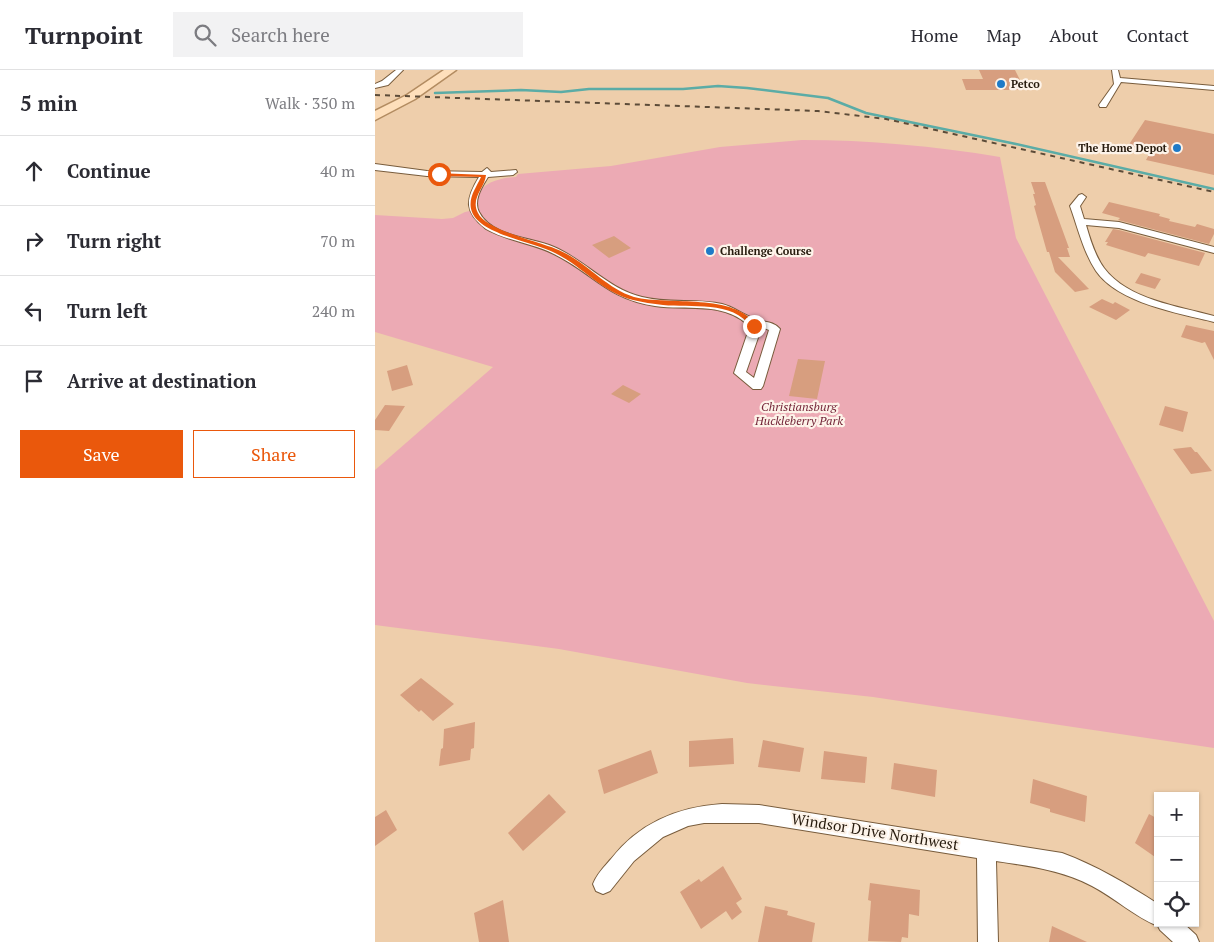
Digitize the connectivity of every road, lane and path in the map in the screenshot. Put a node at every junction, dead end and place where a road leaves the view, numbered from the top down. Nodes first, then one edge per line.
1 (400, 70) edge
2 (437, 70) edge
3 (451, 70) edge
4 (1115, 70) edge
5 (1117, 80) junction
6 (375, 86) edge
7 (1214, 88) edge
8 (1103, 105) dead end
9 (375, 108) edge
10 (375, 116) edge
11 (375, 162) edge
12 (375, 167) edge
13 (486, 173) junction
14 (1082, 198) dead end
15 (1081, 222) junction
16 (1214, 250) edge
17 (1214, 319) edge
18 (750, 321) junction
19 (757, 386) joint
20 (986, 850) junction
21 (603, 884) dead end
22 (1154, 913) edge
23 (1172, 927) edge
24 (988, 942) edge
25 (1189, 942) edge

1 - 6 street
2 - 9 main road
3 - 10 main road
4 - 5 street
5 - 7 street
5 - 8 street
11 - 13 street
12 - 13 street
13 - 18 street
14 - 15 street
15 - 16 street
15 - 17 street
18 - 19 street
18 - 19 street
20 - 21 street, Windsor Drive Northwest
20 - 22 street, Windsor Drive Northwest
20 - 24 street
23 - 25 street

